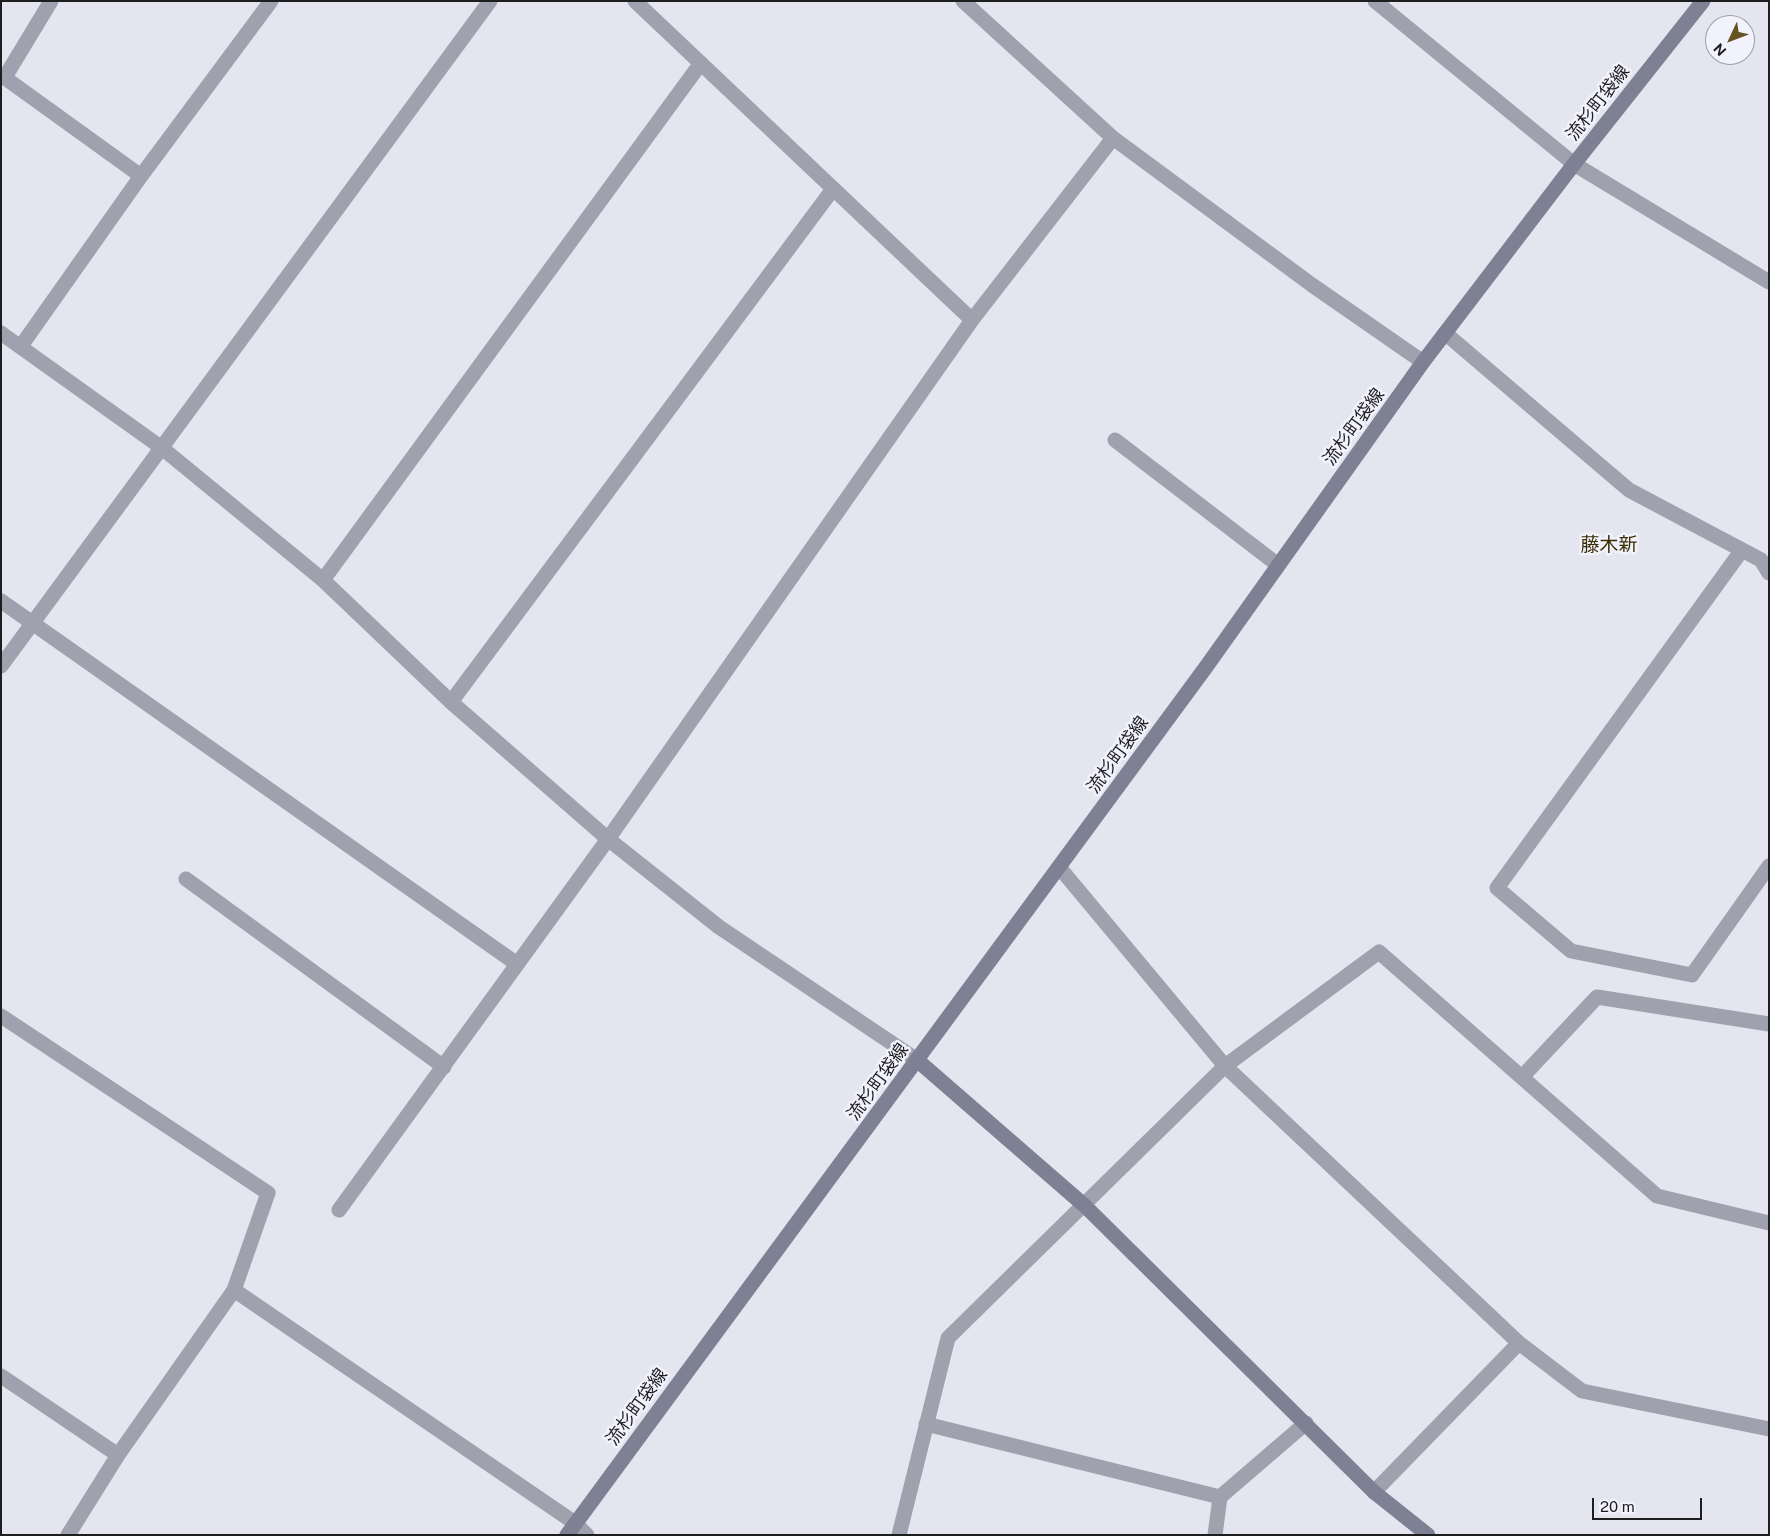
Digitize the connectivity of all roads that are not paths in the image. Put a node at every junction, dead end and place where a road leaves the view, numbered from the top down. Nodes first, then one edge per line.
1 (51, 1) edge
2 (271, 1) edge
3 (490, 1) edge
4 (635, 1) edge
5 (963, 1) edge
6 (1375, 1) edge
7 (1702, 1) edge
8 (700, 63) junction
9 (3, 76) edge
10 (1113, 138) junction
11 (1574, 164) junction
12 (141, 176) junction
13 (833, 189) junction
14 (1769, 282) edge
15 (972, 320) junction
16 (1, 333) edge
17 (1445, 333) junction
18 (22, 346) junction
19 (1423, 362) junction
20 (1115, 440) dead end
21 (162, 448) junction
22 (1742, 550) junction
23 (1278, 565) junction
24 (1769, 573) edge
25 (323, 580) junction
26 (1, 601) edge
27 (33, 622) junction
28 (1, 666) edge
29 (451, 702) junction
30 (608, 839) junction
31 (1769, 866) edge
32 (1059, 867) junction
33 (186, 879) dead end
34 (517, 964) junction
35 (1, 1016) edge
36 (1769, 1024) edge
37 (917, 1060) junction
38 (1225, 1066) junction
39 (444, 1067) junction
40 (1522, 1077) junction
41 (1084, 1206) junction
42 (340, 1210) dead end
43 (1769, 1223) edge
44 (234, 1290) junction
45 (1519, 1343) junction
46 (1, 1376) edge
47 (1306, 1423) junction
48 (926, 1424) junction
49 (1769, 1429) edge
50 (118, 1455) junction
51 (1374, 1492) junction
52 (1220, 1498) junction
53 (571, 1529) edge
54 (68, 1535) edge
55 (587, 1535) edge
56 (898, 1535) edge
57 (1215, 1535) edge
58 (1428, 1535) edge

1 - 9 street
2 - 12 street
3 - 21 street
4 - 8 street
5 - 10 street
6 - 11 street
7 - 11 main road, 流杉町袋線
8 - 13 street
8 - 25 street
9 - 12 street
10 - 15 street
10 - 19 street
11 - 14 street
11 - 17 main road, 流杉町袋線
12 - 18 street
13 - 15 street
13 - 29 street
15 - 30 street
16 - 18 street
17 - 19 main road, 流杉町袋線
17 - 22 street
18 - 21 street
19 - 23 main road, 流杉町袋線
20 - 23 street
21 - 25 street
21 - 27 street
22 - 24 street
22 - 31 street
23 - 32 main road, 流杉町袋線
25 - 29 street
26 - 27 street
27 - 28 street
27 - 34 street
29 - 30 street
30 - 34 street
30 - 37 street
32 - 37 main road, 流杉町袋線
32 - 38 street
33 - 39 street
34 - 39 street
35 - 44 street
36 - 40 street
37 - 41 main road
37 - 53 main road, 流杉町袋線
38 - 40 street
38 - 41 street
38 - 45 street
39 - 42 street
40 - 43 street
41 - 47 main road
41 - 48 street
44 - 50 street
44 - 53 street
45 - 49 street
45 - 51 street
46 - 50 street
47 - 51 main road
47 - 52 street
48 - 52 street
48 - 56 street
50 - 54 street
51 - 58 main road
52 - 57 street
53 - 55 street

